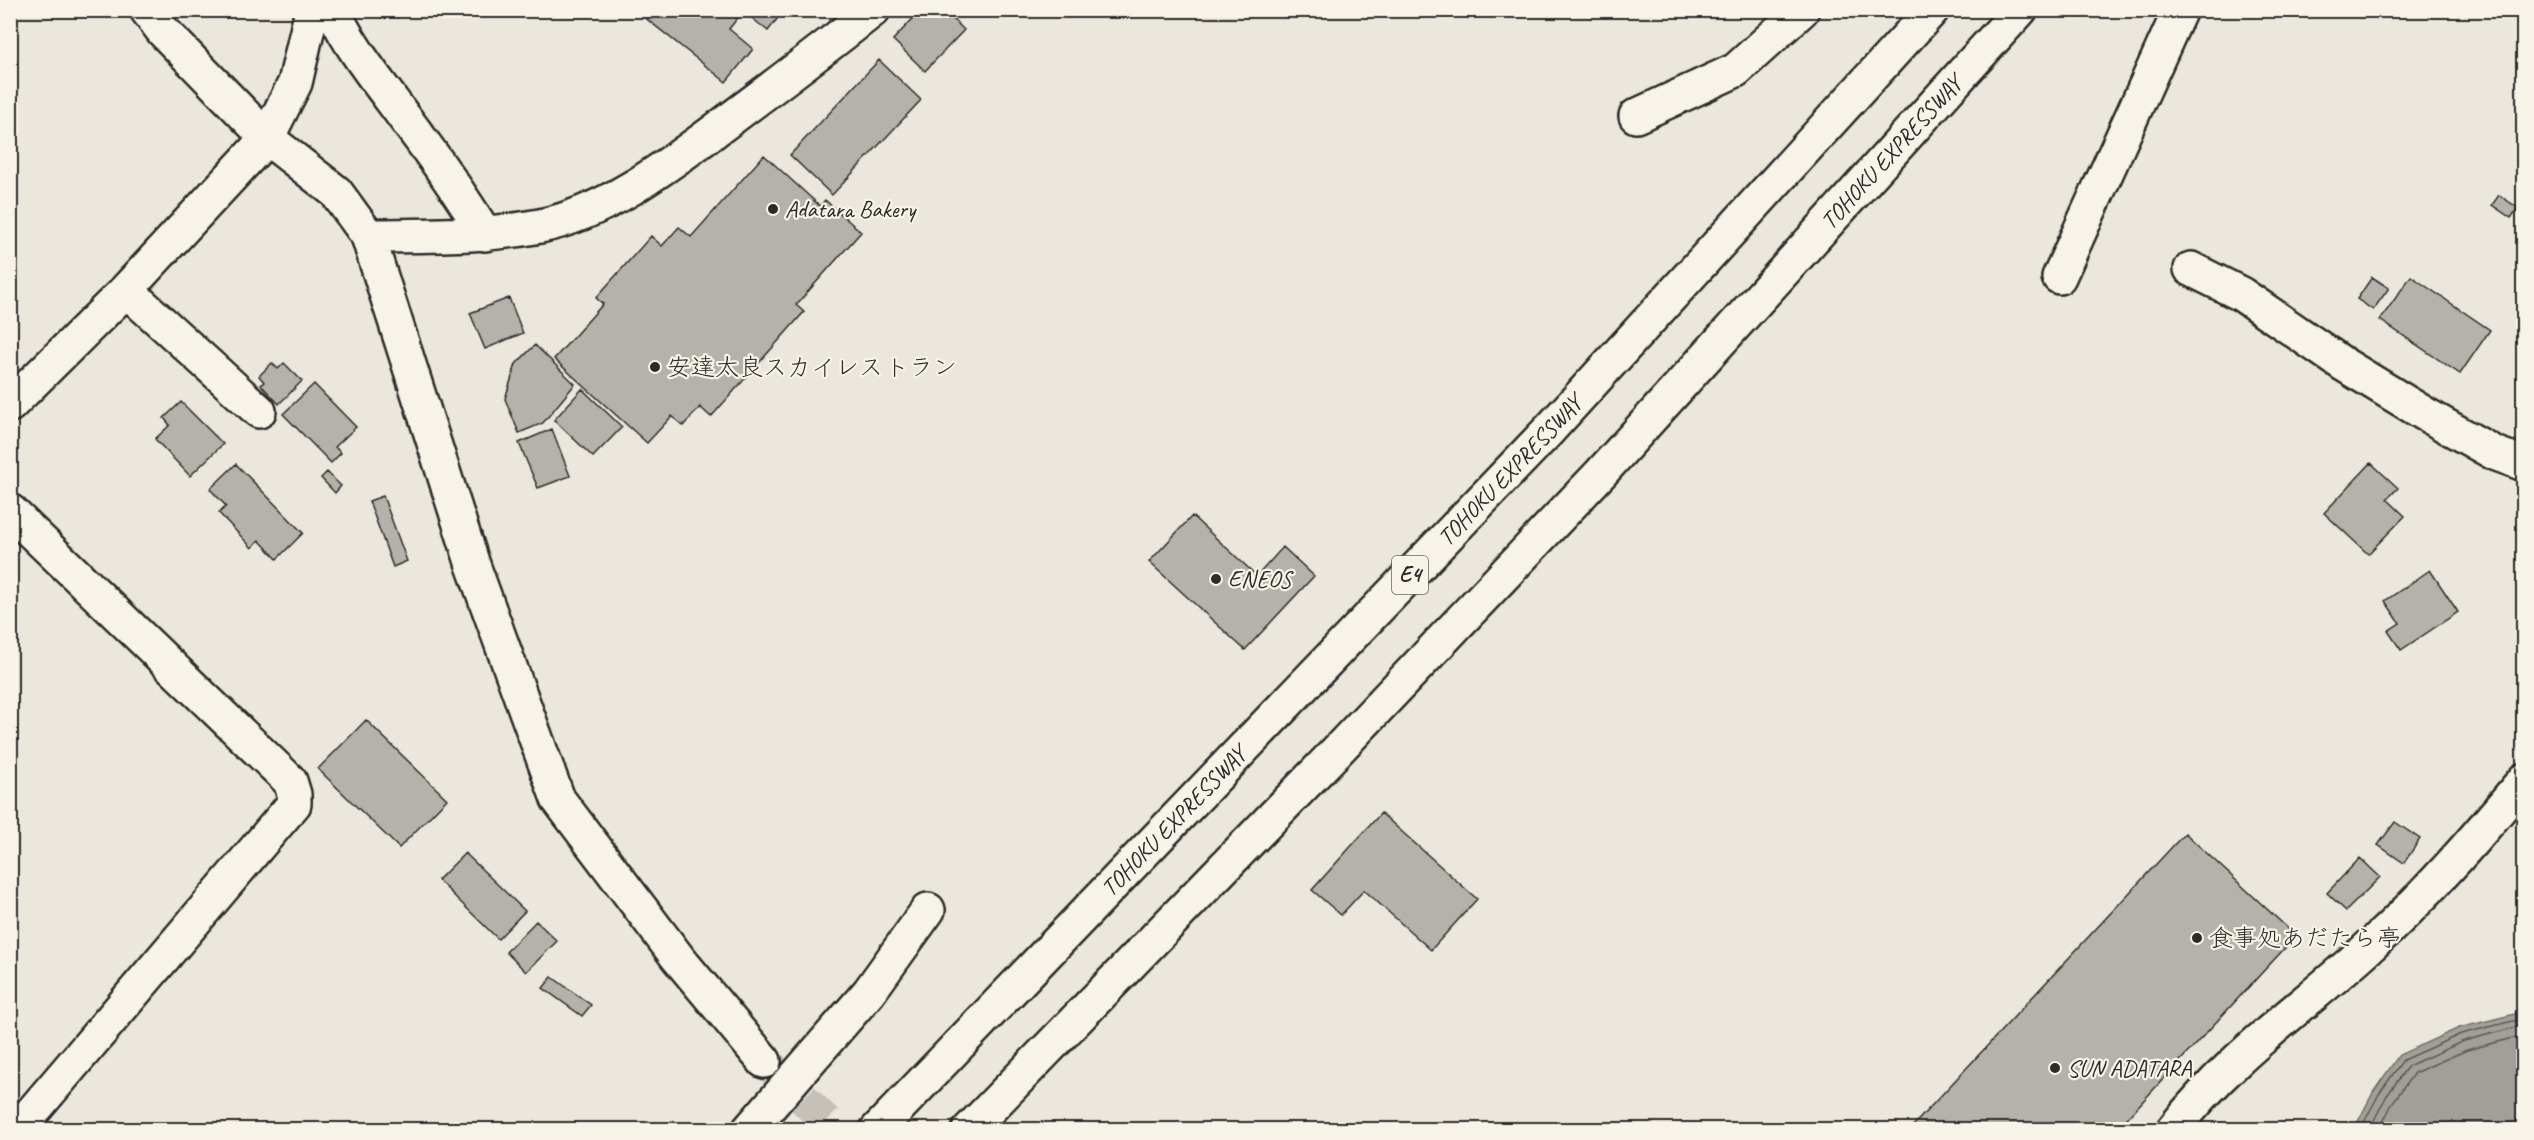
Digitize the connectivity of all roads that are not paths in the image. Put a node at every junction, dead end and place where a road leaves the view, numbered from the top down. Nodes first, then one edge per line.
1 (147, 10) edge
2 (312, 10) edge
3 (333, 10) edge
4 (873, 10) edge
5 (1802, 10) edge
6 (1932, 10) edge
7 (2019, 10) edge
8 (2180, 10) edge
9 (1636, 116) dead end
10 (267, 138) junction
11 (485, 234) junction
12 (368, 236) junction
13 (2191, 270) dead end
14 (2059, 277) dead end
15 (126, 290) junction
16 (10, 405) edge
17 (259, 411) dead end
18 (2523, 464) edge
19 (10, 511) edge
20 (2523, 780) edge
21 (928, 910) dead end
22 (764, 1061) tunnel mouth
23 (17, 1130) edge
24 (749, 1130) edge
25 (877, 1130) edge
26 (969, 1130) edge
27 (2174, 1130) edge

1 - 10 main road
2 - 10 main road
3 - 11 main road
4 - 11 main road
5 - 9 main road
6 - 25 main road, TOHOKU EXPRESSWAY / E4
7 - 26 main road, TOHOKU EXPRESSWAY
8 - 14 main road
10 - 12 main road
10 - 15 main road
11 - 12 main road
12 - 22 main road
13 - 18 main road
15 - 16 main road
15 - 17 main road
19 - 23 main road
20 - 27 main road
21 - 24 main road

